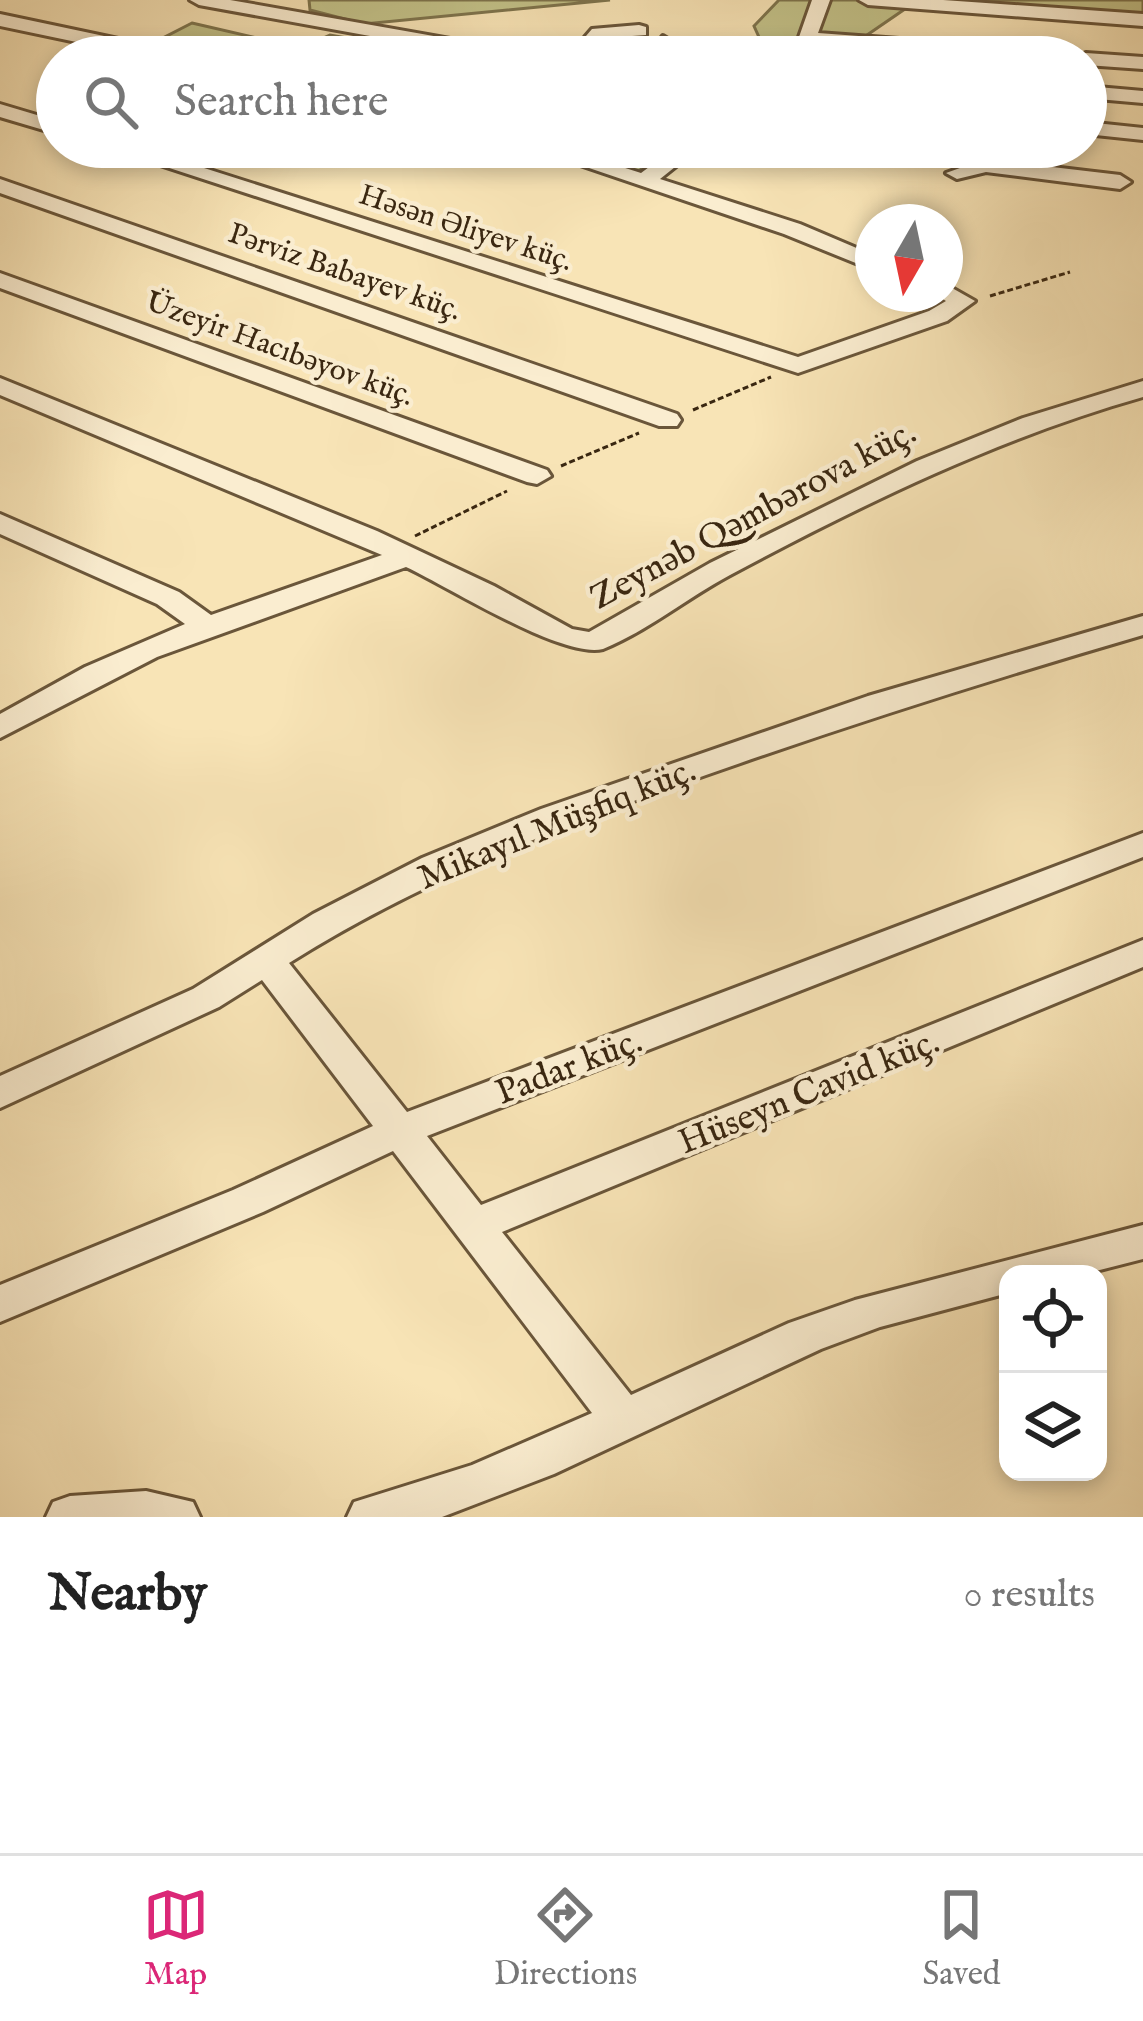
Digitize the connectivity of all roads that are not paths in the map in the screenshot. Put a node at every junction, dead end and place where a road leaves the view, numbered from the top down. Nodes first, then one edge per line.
1 (199, 0) edge
2 (821, 0) edge
3 (868, 0) edge
4 (962, 4) edge
5 (1062, 15) junction
6 (0, 20) edge
7 (1143, 20) edge
8 (639, 31) dead end
9 (76, 36) edge
10 (400, 36) edge
11 (596, 36) edge
12 (807, 36) edge
13 (1061, 36) edge
14 (1107, 60) edge
15 (1143, 63) edge
16 (1107, 94) edge
17 (1143, 97) edge
18 (0, 110) edge
19 (36, 121) edge
20 (1107, 130) edge
21 (1143, 134) edge
22 (182, 168) edge
23 (603, 168) edge
24 (661, 168) edge
25 (974, 168) edge
26 (1010, 168) edge
27 (1037, 168) edge
28 (1036, 171) junction
29 (957, 173) dead end
30 (644, 181) junction
31 (1120, 182) dead end
32 (0, 186) edge
33 (855, 255) edge
34 (0, 280) edge
35 (941, 312) edge
36 (0, 386) edge
37 (1143, 389) edge
38 (668, 420) road end
39 (537, 476) road end
40 (0, 523) edge
41 (400, 552) junction
42 (1143, 625) edge
43 (208, 627) junction
44 (0, 728) edge
45 (1143, 844) edge
46 (1143, 953) edge
47 (267, 960) junction
48 (0, 1093) edge
49 (399, 1131) junction
50 (473, 1226) junction
51 (1143, 1242) edge
52 (1052, 1265) edge
53 (999, 1278) edge
54 (0, 1304) edge
55 (624, 1420) junction
56 (70, 1517) edge
57 (176, 1517) edge
58 (371, 1517) edge

1 - 10 street
2 - 12 street
3 - 4 street
4 - 5 street
5 - 7 street
5 - 13 street
6 - 9 street
8 - 11 street
14 - 15 street
16 - 17 street
18 - 19 street
20 - 21 street
22 - 35 street, Həsən Əliyev küç.
23 - 30 street
24 - 30 street
25 - 29 street
26 - 28 street
27 - 28 street
28 - 31 street
30 - 33 street
32 - 38 street, Pərviz Babayev küç.
34 - 39 street, Üzeyir Hacıbəyov küç.
36 - 41 street, Zeynəb Qəmbərova küç.
37 - 41 street, Zeynəb Qəmbərova küç.
40 - 43 street
41 - 43 street
42 - 47 street, Mikayıl Müşfiq küç.
43 - 44 street
45 - 49 street, Padar küç.
46 - 50 street, Hüseyn Cavid küç.
47 - 48 street, Mikayıl Müşfiq küç.
47 - 49 street
49 - 50 street
49 - 54 street, Padar küç.
50 - 55 street
51 - 52 street
53 - 55 street
55 - 58 street
56 - 57 street

